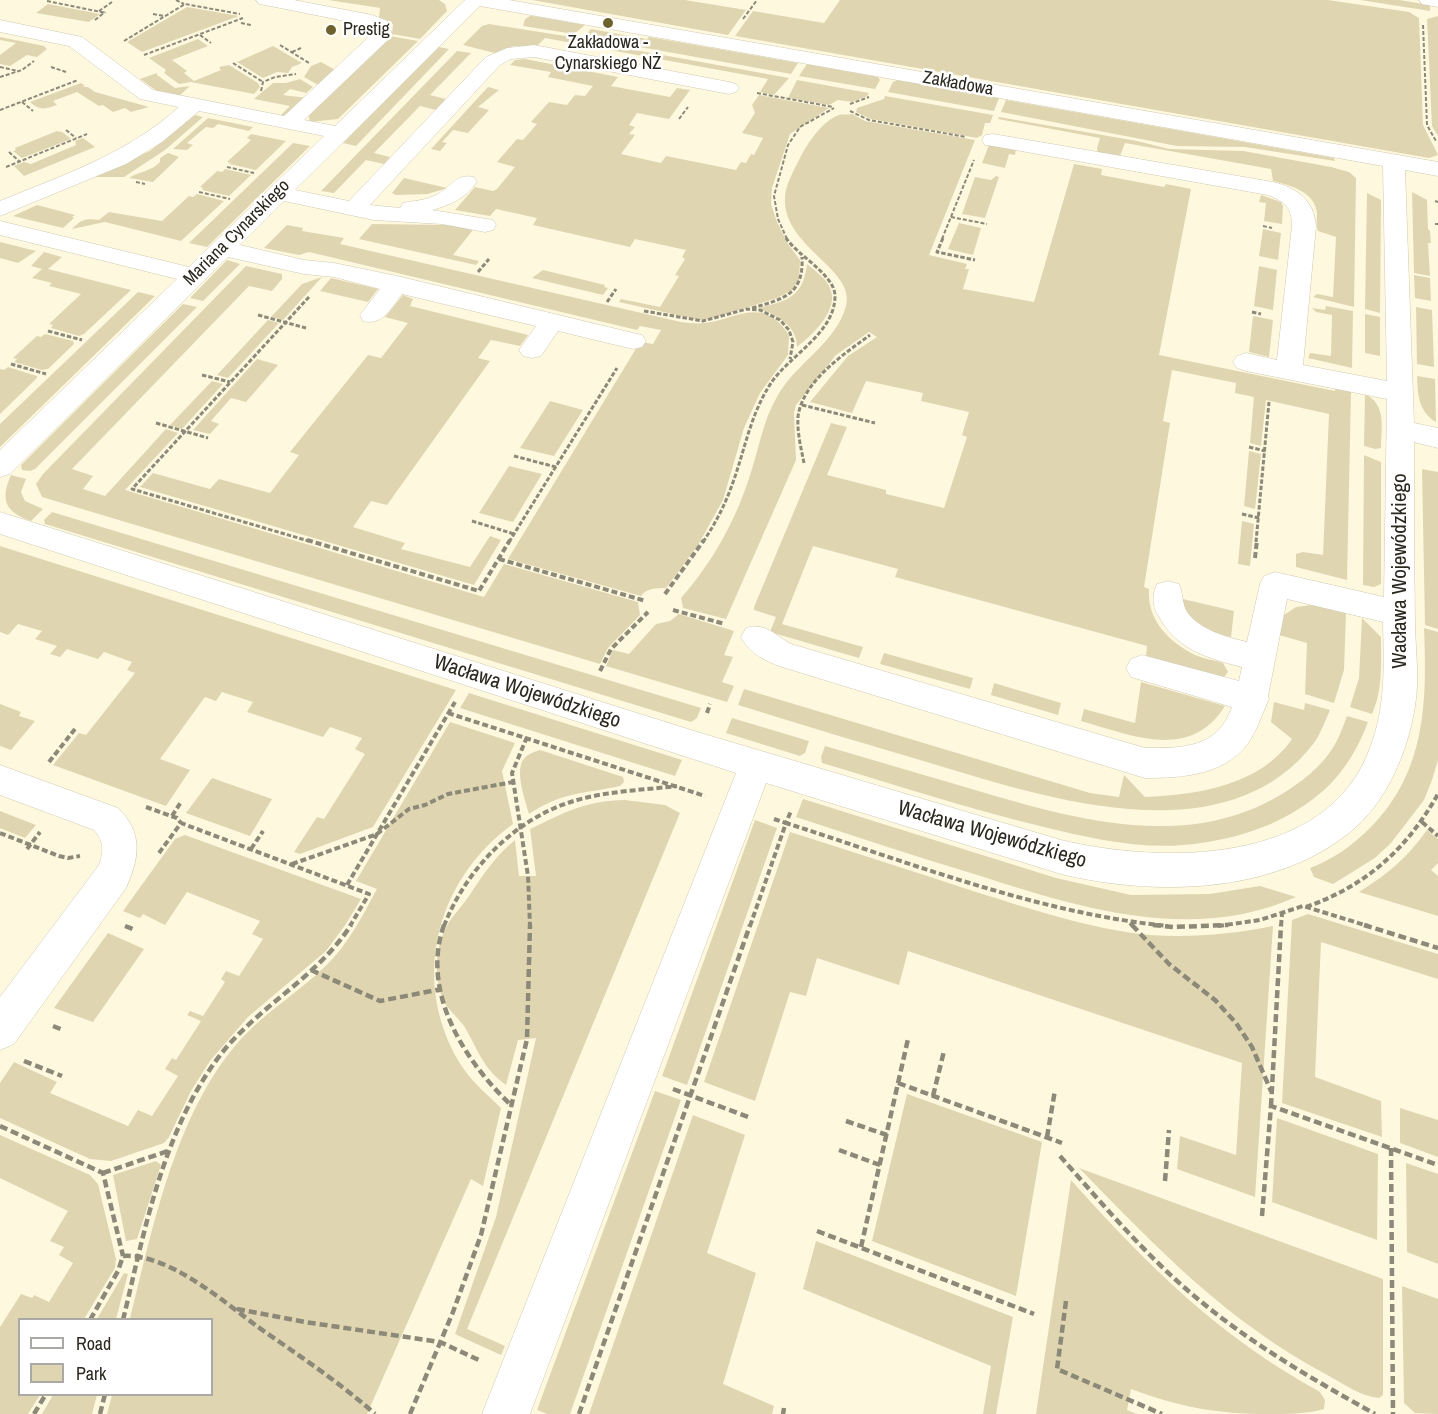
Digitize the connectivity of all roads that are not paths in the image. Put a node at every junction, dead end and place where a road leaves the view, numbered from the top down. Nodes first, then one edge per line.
1 (265, 0) edge
2 (476, 0) edge
3 (1428, 0) edge
4 (1438, 1) edge
5 (0, 26) edge
6 (729, 88) road end
7 (194, 105) junction
8 (288, 124) junction
9 (339, 133) junction
10 (987, 140) road end
11 (1394, 161) junction
12 (1438, 169) edge
13 (466, 182) dead end
14 (278, 193) junction
15 (0, 209) edge
16 (363, 212) junction
17 (485, 225) dead end
18 (0, 228) edge
19 (222, 248) junction
20 (195, 276) junction
21 (397, 284) junction
22 (372, 315) dead end
23 (552, 321) junction
24 (633, 341) road end
25 (532, 350) dead end
26 (1246, 362) dead end
27 (1289, 371) junction
28 (1400, 393) junction
29 (1400, 430) junction
30 (1438, 438) edge
31 (0, 467) edge
32 (0, 523) edge
33 (1168, 593) dead end
34 (1399, 613) junction
35 (757, 637) dead end
36 (1260, 658) junction
37 (1142, 668) dead end
38 (1253, 699) junction
39 (756, 765) junction
40 (0, 780) edge
41 (0, 1030) edge
42 (506, 1414) edge

1 - 8 street
2 - 9 street, Mariana Cynarskiego
2 - 11 street, Zakładowa
3 - 4 street
5 - 7 street
6 - 16 street
7 - 8 street
7 - 15 street
8 - 9 street
9 - 14 street, Mariana Cynarskiego
10 - 27 street
11 - 12 street, Zakładowa
11 - 28 street, Wacława Wojewódzkiego
13 - 16 street
14 - 16 street
14 - 19 street, Mariana Cynarskiego
16 - 17 street
18 - 20 street
19 - 20 street, Mariana Cynarskiego
19 - 21 street
20 - 31 street, Mariana Cynarskiego
21 - 22 street
21 - 23 street
23 - 24 street
23 - 25 street
26 - 27 street
27 - 28 street
28 - 29 street, Wacława Wojewódzkiego
29 - 30 street
29 - 34 street, Wacława Wojewódzkiego
32 - 39 street, Wacława Wojewódzkiego
33 - 36 street
34 - 36 street
34 - 39 street, Wacława Wojewódzkiego
35 - 38 street
36 - 38 street
37 - 38 street
39 - 42 street
40 - 41 street

